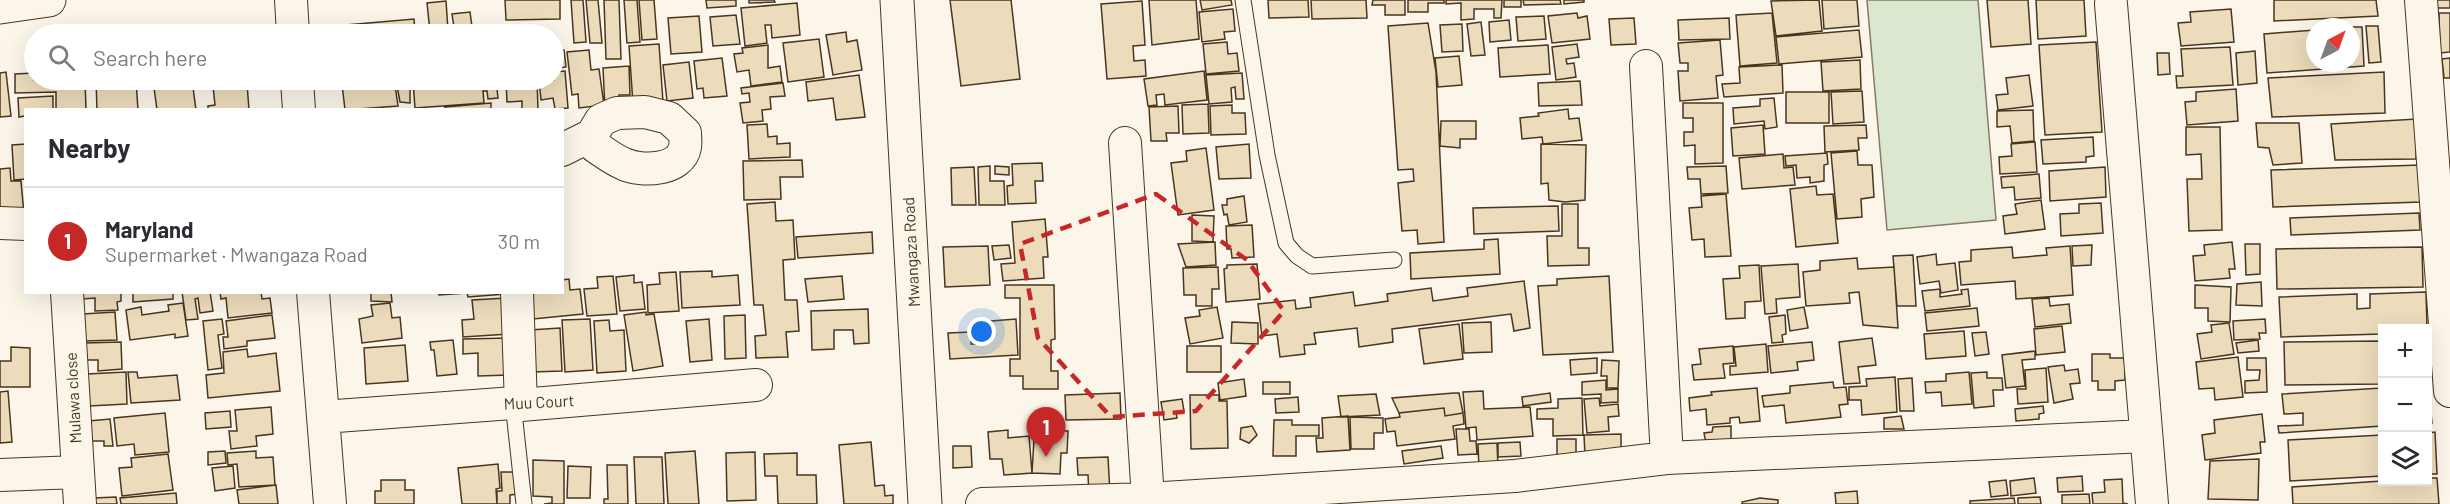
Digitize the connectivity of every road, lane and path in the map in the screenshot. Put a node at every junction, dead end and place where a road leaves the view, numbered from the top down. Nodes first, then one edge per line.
1 (48, 0) edge
2 (291, 0) edge
3 (897, 0) edge
4 (1243, 0) edge
5 (2421, 0) edge
6 (2111, 4) dead end
7 (0, 7) edge
8 (292, 24) edge
9 (1646, 66) dead end
10 (298, 90) edge
11 (299, 108) edge
12 (592, 135) dead end
13 (1125, 143) dead end
14 (564, 149) edge
15 (0, 223) edge
16 (24, 224) edge
17 (1394, 260) dead end
18 (67, 294) edge
19 (313, 294) edge
20 (517, 294) edge
21 (756, 385) dead end
22 (2450, 391) edge
23 (517, 404) junction
24 (323, 417) junction
25 (2146, 436) junction
26 (1667, 458) junction
27 (77, 472) junction
28 (0, 475) edge
29 (1517, 490) edge
30 (1148, 498) junction
31 (80, 504) edge
32 (330, 504) edge
33 (524, 504) edge
34 (925, 504) edge
35 (982, 504) edge
36 (2152, 504) edge

1 - 7 main road
2 - 8 street
3 - 34 main road, Mwangaza Road
4 - 17 lane
5 - 22 street
6 - 25 street
9 - 26 street
10 - 11 street
12 - 14 street
13 - 30 street
15 - 16 street
18 - 27 street, Mulawa close
19 - 24 street
20 - 23 street
21 - 23 street, Muu Court
23 - 24 street, Muu Court
23 - 33 lane
24 - 32 street
25 - 26 street
25 - 36 street
26 - 29 street
27 - 28 street
27 - 31 street, Mulawa close
29 - 30 street
30 - 35 street

